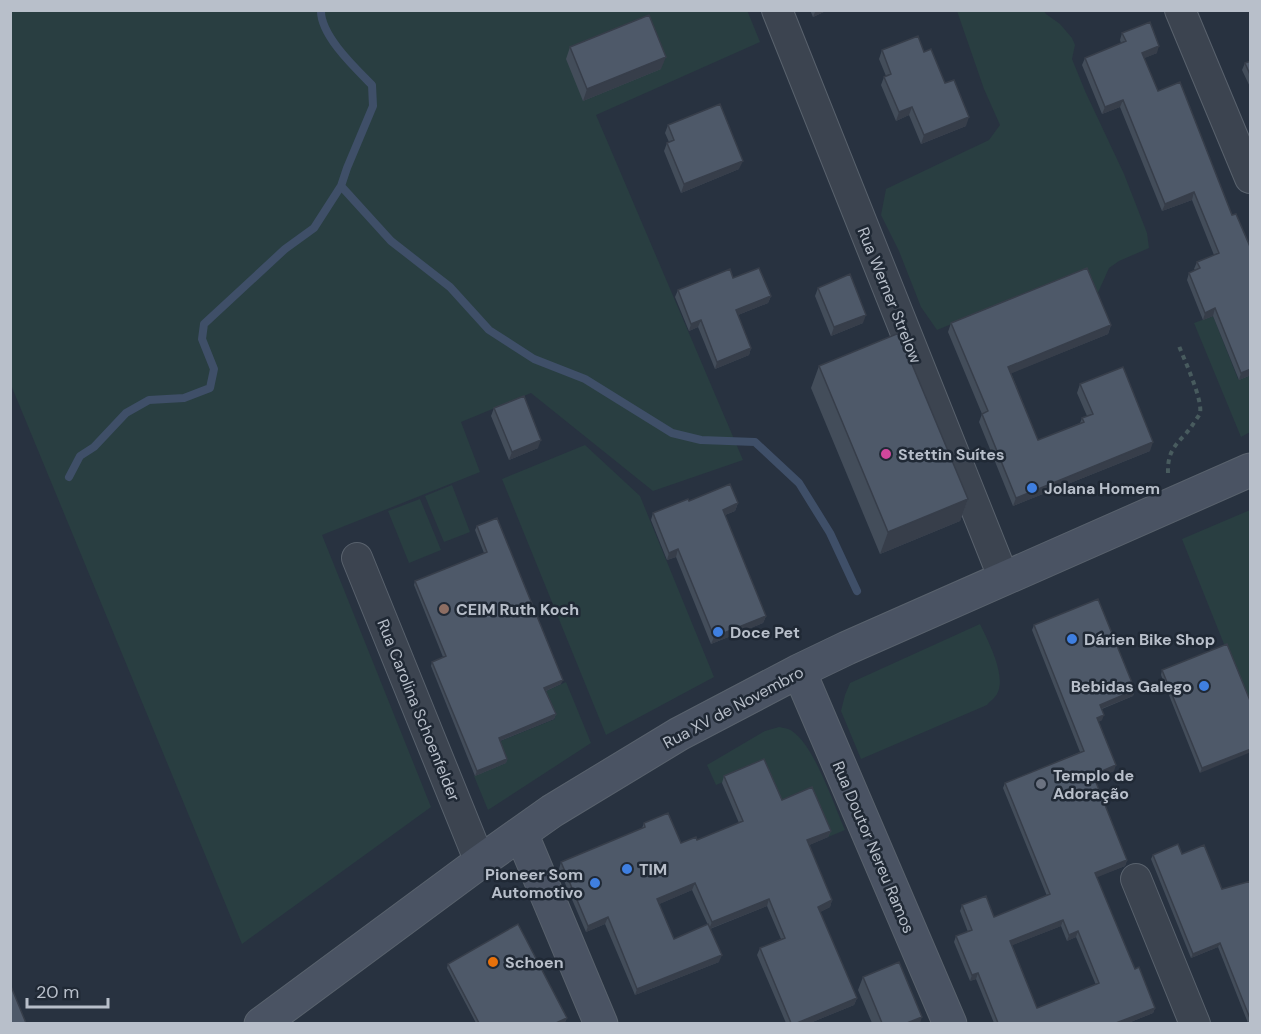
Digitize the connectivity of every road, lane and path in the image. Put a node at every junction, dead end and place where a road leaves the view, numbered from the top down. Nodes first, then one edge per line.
1 (777, 10) edge
2 (1180, 10) edge
3 (1251, 177) edge
4 (1179, 346) dead end
5 (1251, 470) edge
6 (1179, 502) junction
7 (357, 558) dead end
8 (1004, 579) junction
9 (799, 670) junction
10 (521, 833) junction
11 (480, 862) junction
12 (1136, 879) dead end
13 (261, 1023) edge
14 (601, 1023) edge
15 (950, 1023) edge
16 (1195, 1023) edge

1 - 8 street, Rua Werner Strelow
2 - 3 street
4 - 6 path
5 - 6 main road, Rua XV de Novembro
6 - 8 main road, Rua XV de Novembro
7 - 11 street, Rua Carolina Schoenfelder
8 - 9 main road, Rua XV de Novembro
9 - 10 main road, Rua XV de Novembro
9 - 15 main road, Rua Doutor Nereu Ramos
10 - 11 main road, Rua XV de Novembro
10 - 14 main road
11 - 13 main road, Rua XV de Novembro
12 - 16 street

